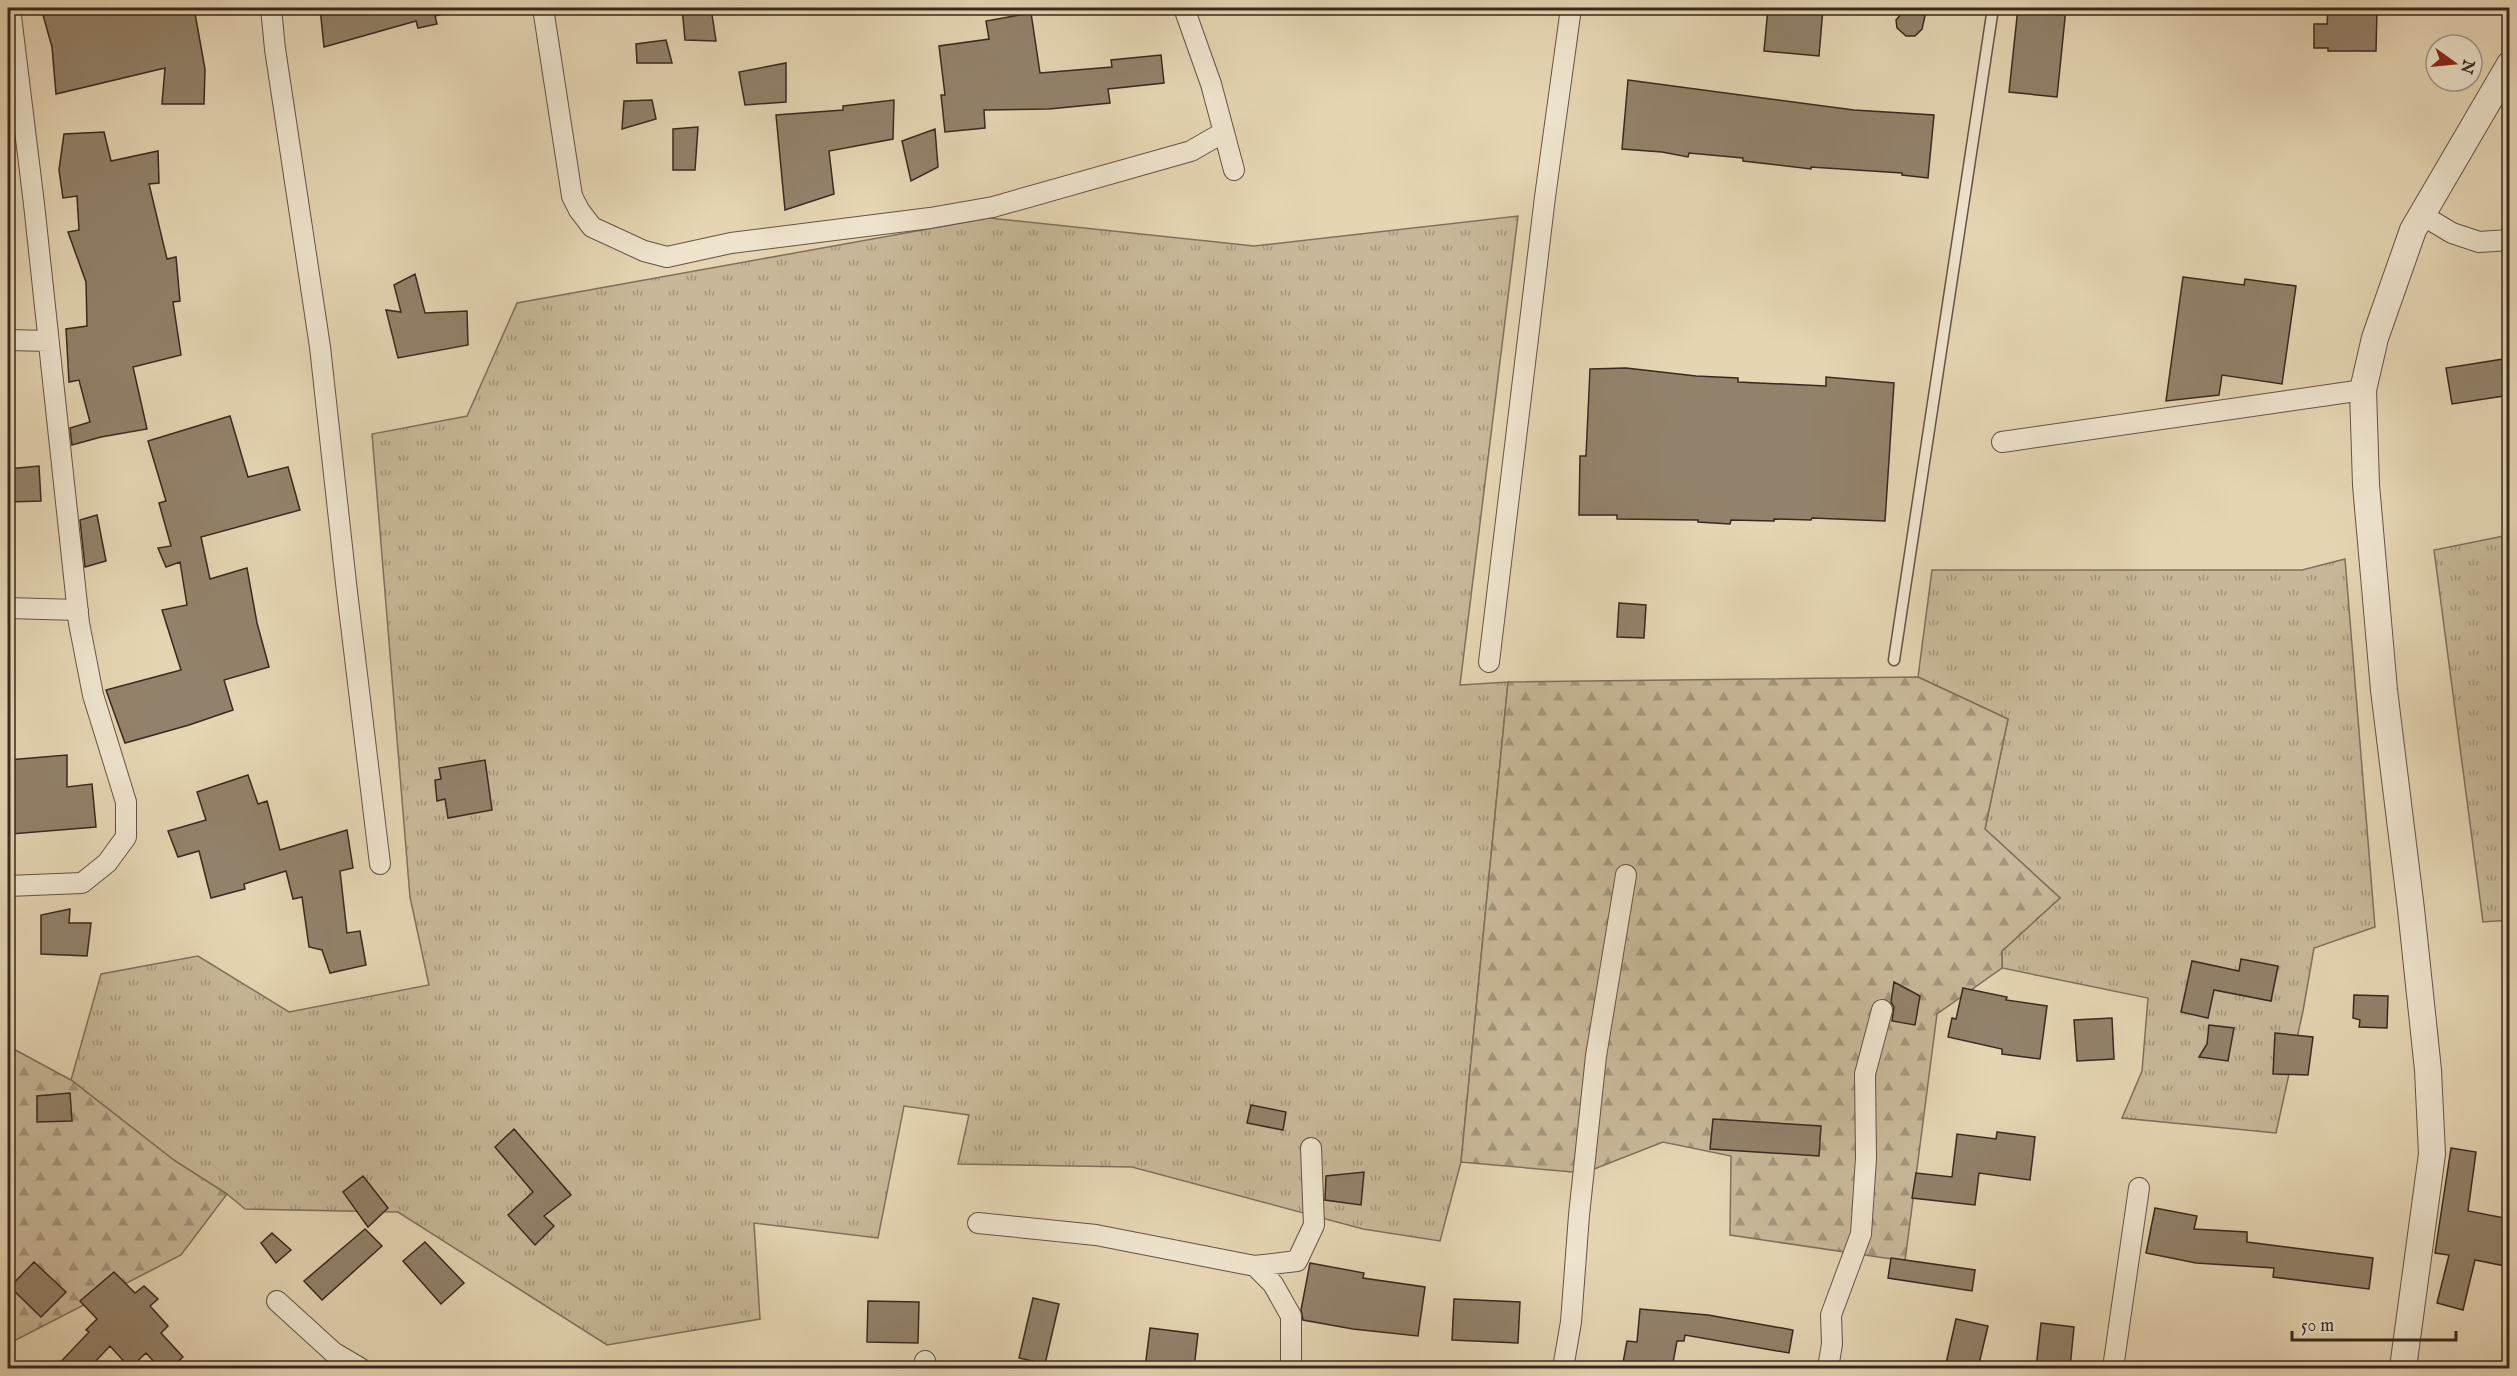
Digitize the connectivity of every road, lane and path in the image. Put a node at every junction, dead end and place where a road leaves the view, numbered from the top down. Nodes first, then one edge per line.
1 (10, 8) edge
2 (271, 8) edge
3 (543, 8) edge
4 (1184, 8) edge
5 (1571, 8) edge
6 (1993, 8) edge
7 (2510, 64) edge
8 (1224, 132) junction
9 (1234, 170) dead end
10 (2422, 215) junction
11 (2510, 240) edge
12 (8, 340) edge
13 (48, 341) junction
14 (2363, 390) junction
15 (2002, 442) dead end
16 (8, 608) edge
17 (78, 610) junction
18 (1893, 660) dead end
19 (1489, 662) dead end
20 (380, 864) dead end
21 (1626, 875) dead end
22 (8, 886) edge
23 (1882, 1010) dead end
24 (1311, 1148) dead end
25 (2139, 1188) dead end
26 (978, 1223) dead end
27 (1255, 1266) junction
28 (277, 1301) dead end
29 (360, 1368) edge
30 (1291, 1368) edge
31 (1563, 1368) edge
32 (1828, 1368) edge
33 (2113, 1368) edge
34 (2403, 1368) edge

1 - 13 street
2 - 20 street
3 - 8 street
4 - 8 street
5 - 19 street
6 - 18 lane
7 - 10 street
8 - 9 street
10 - 11 street
10 - 14 street
12 - 13 street
13 - 17 street
14 - 15 street
14 - 34 street
16 - 17 street
17 - 22 street
21 - 31 street
23 - 32 street
24 - 27 street
25 - 33 street
26 - 27 street
27 - 30 street
28 - 29 street

